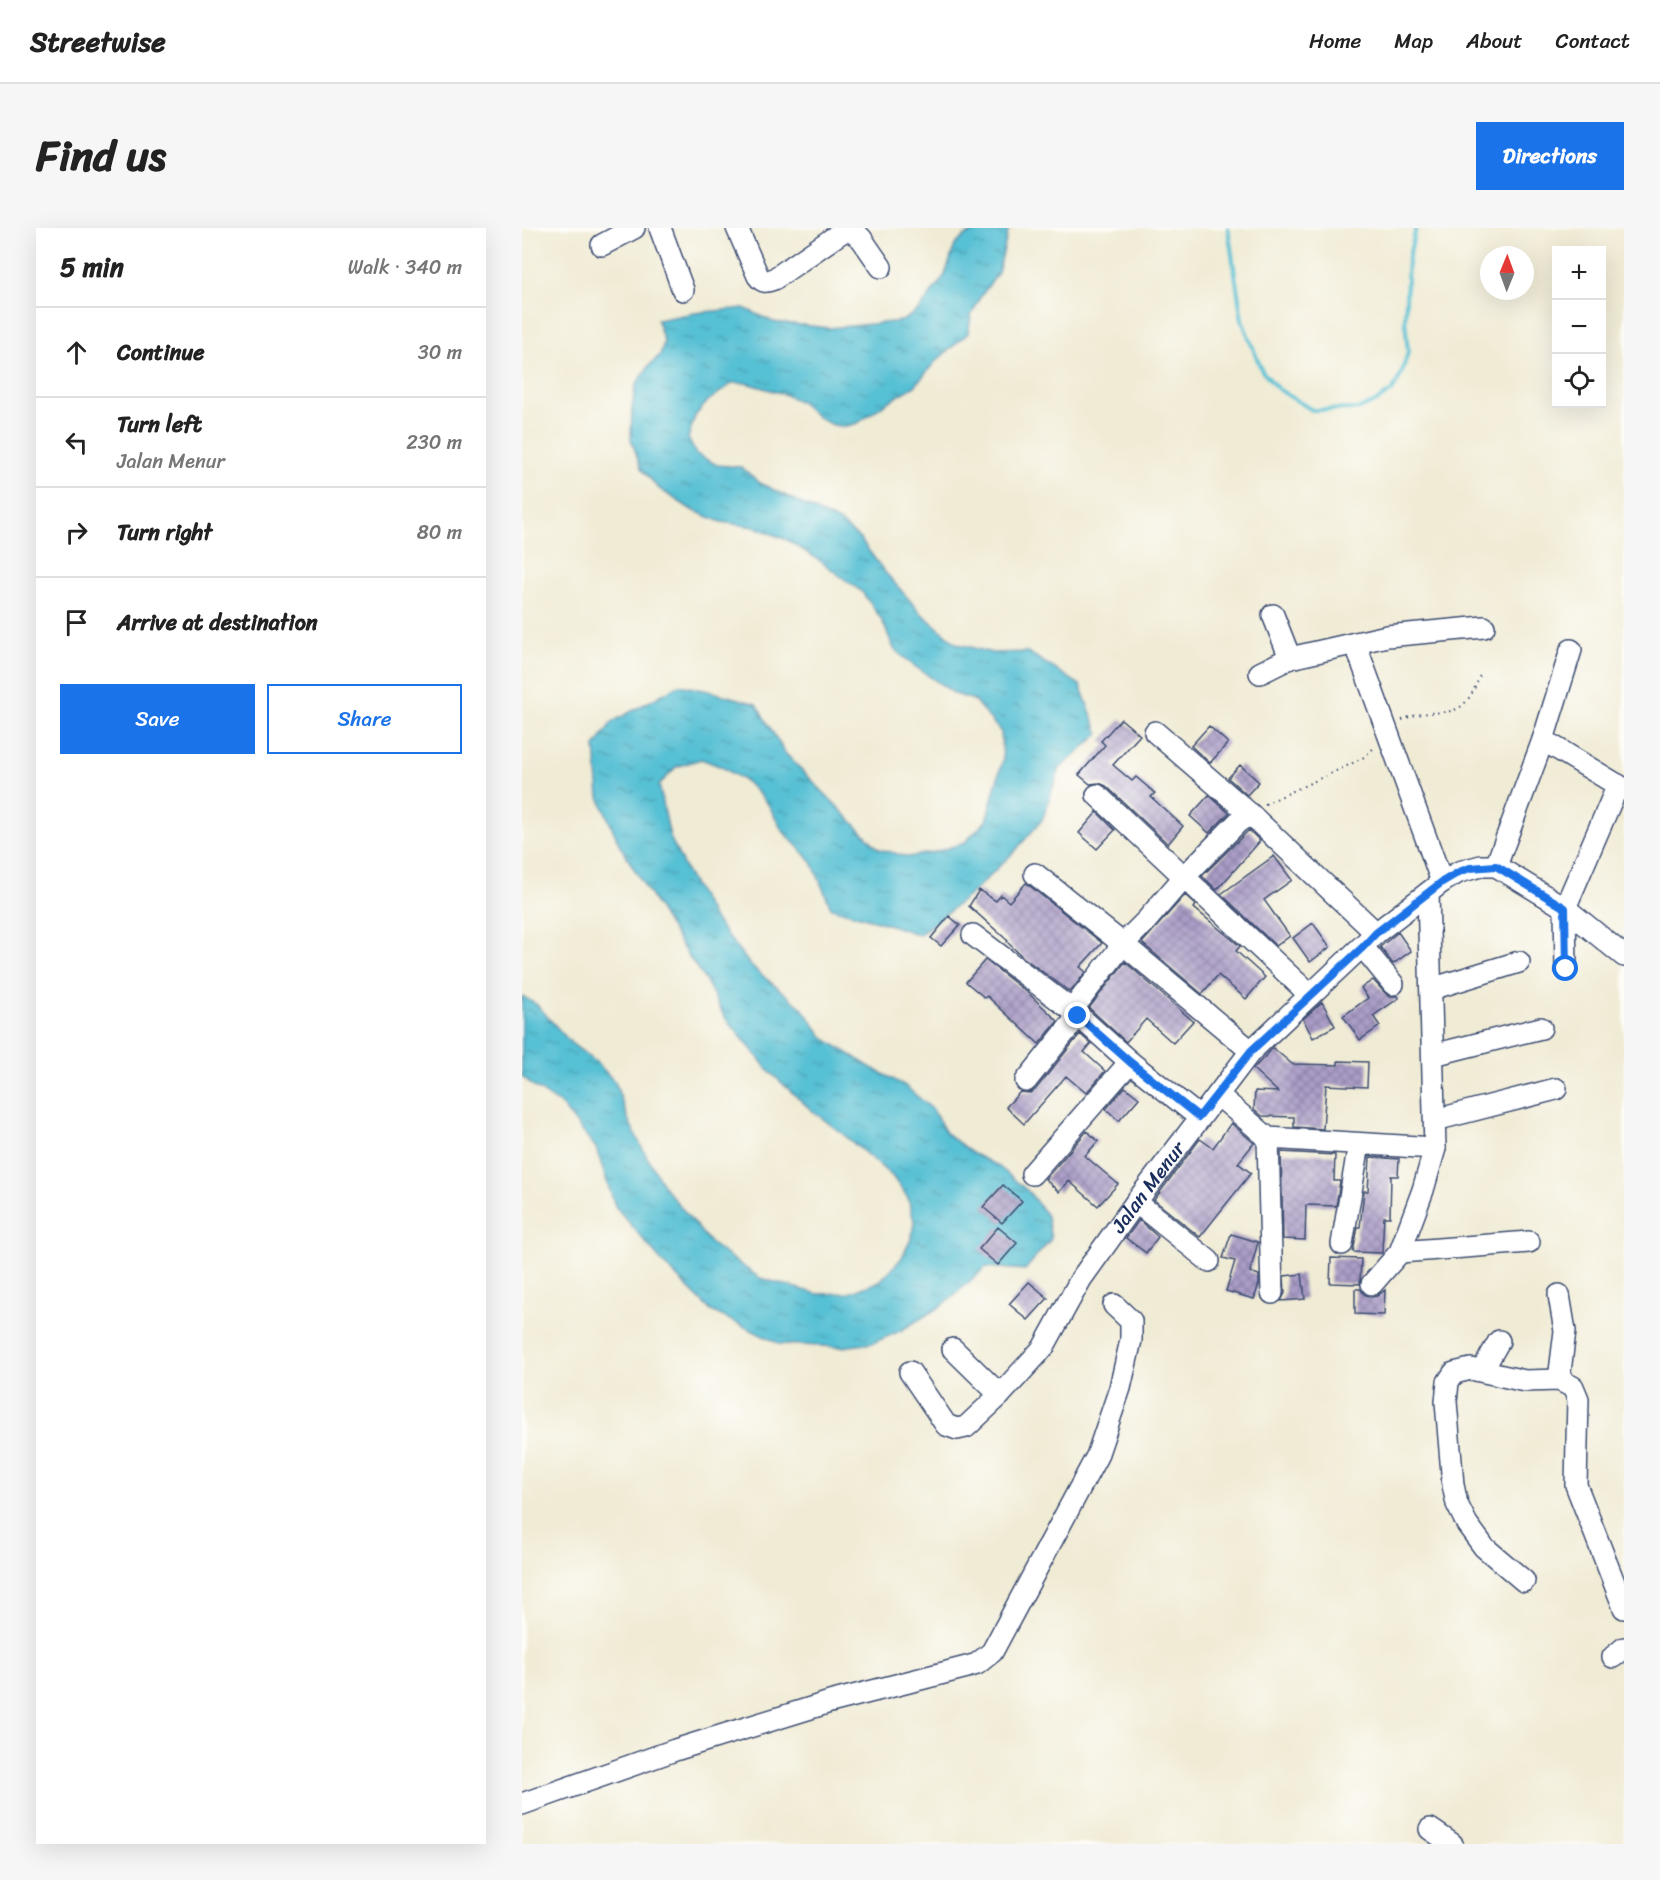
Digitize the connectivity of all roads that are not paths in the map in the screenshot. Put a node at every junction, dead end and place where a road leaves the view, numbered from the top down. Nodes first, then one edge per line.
1 (634, 228) edge
2 (660, 228) edge
3 (737, 228) edge
4 (602, 244) dead end
5 (881, 267) dead end
6 (683, 290) dead end
7 (1273, 615) dead end
8 (1484, 627) dead end
9 (1355, 643) junction
10 (1571, 650) dead end
11 (1290, 658) junction
12 (1260, 673) dead end
13 (1155, 732) dead end
14 (1543, 740) junction
15 (1621, 787) edge
16 (1097, 795) dead end
17 (1251, 814) junction
18 (1496, 866) junction
19 (1035, 874) dead end
20 (1184, 877) junction
21 (1435, 887) junction
22 (1565, 908) junction
23 (973, 935) dead end
24 (1370, 940) junction
25 (1123, 944) junction
26 (1624, 956) edge
27 (1519, 962) dead end
28 (1566, 969) dead end
29 (1393, 984) dead end
30 (1431, 988) junction
31 (1310, 995) junction
32 (1075, 1013) junction
33 (1541, 1028) dead end
34 (1251, 1051) junction
35 (1433, 1055) junction
36 (1130, 1062) junction
37 (1026, 1081) dead end
38 (1556, 1089) dead end
39 (1218, 1095) junction
40 (1199, 1117) junction
41 (1435, 1119) junction
42 (1268, 1138) junction
43 (1359, 1144) junction
44 (1435, 1148) junction
45 (1032, 1174) dead end
46 (1136, 1202) junction
47 (1529, 1242) dead end
48 (1341, 1244) dead end
49 (1400, 1252) junction
50 (1209, 1261) dead end
51 (1372, 1284) dead end
52 (1272, 1293) dead end
53 (1559, 1295) dead end
54 (1114, 1305) dead end
55 (1499, 1341) dead end
56 (953, 1349) dead end
57 (1482, 1371) junction
58 (910, 1372) dead end
59 (1559, 1380) junction
60 (1000, 1395) junction
61 (1524, 1581) dead end
62 (1624, 1608) edge
63 (522, 1804) edge
64 (1430, 1829) dead end
65 (1452, 1844) edge

1 - 4 street
2 - 6 street
3 - 5 street
7 - 11 street
8 - 9 street
9 - 11 street
9 - 21 street
10 - 14 street
11 - 12 street
13 - 17 street
14 - 15 street
14 - 18 street
15 - 22 street
16 - 20 street
17 - 20 street
17 - 24 street
18 - 21 street, Jalan Menur
18 - 22 street
19 - 25 street
20 - 25 street
20 - 31 street
21 - 24 street, Jalan Menur
21 - 30 street
22 - 26 street
22 - 28 street
23 - 32 street
24 - 29 street
24 - 31 street, Jalan Menur
25 - 32 street
25 - 34 street
27 - 30 street
30 - 35 street
31 - 34 street, Jalan Menur
32 - 36 street
32 - 37 street
33 - 35 street
34 - 39 street, Jalan Menur
35 - 41 street
36 - 40 street
36 - 45 street
38 - 41 street
39 - 40 street, Jalan Menur
39 - 42 street
40 - 46 street, Jalan Menur
41 - 44 street
42 - 43 street
42 - 52 street
43 - 44 street
43 - 48 street
44 - 49 street
46 - 50 street
46 - 60 street, Jalan Menur
47 - 49 street
49 - 51 street
53 - 59 street
54 - 63 street
55 - 57 street
56 - 60 street
57 - 59 street
57 - 61 street
58 - 60 street, Jalan Menur
59 - 62 street
64 - 65 street

